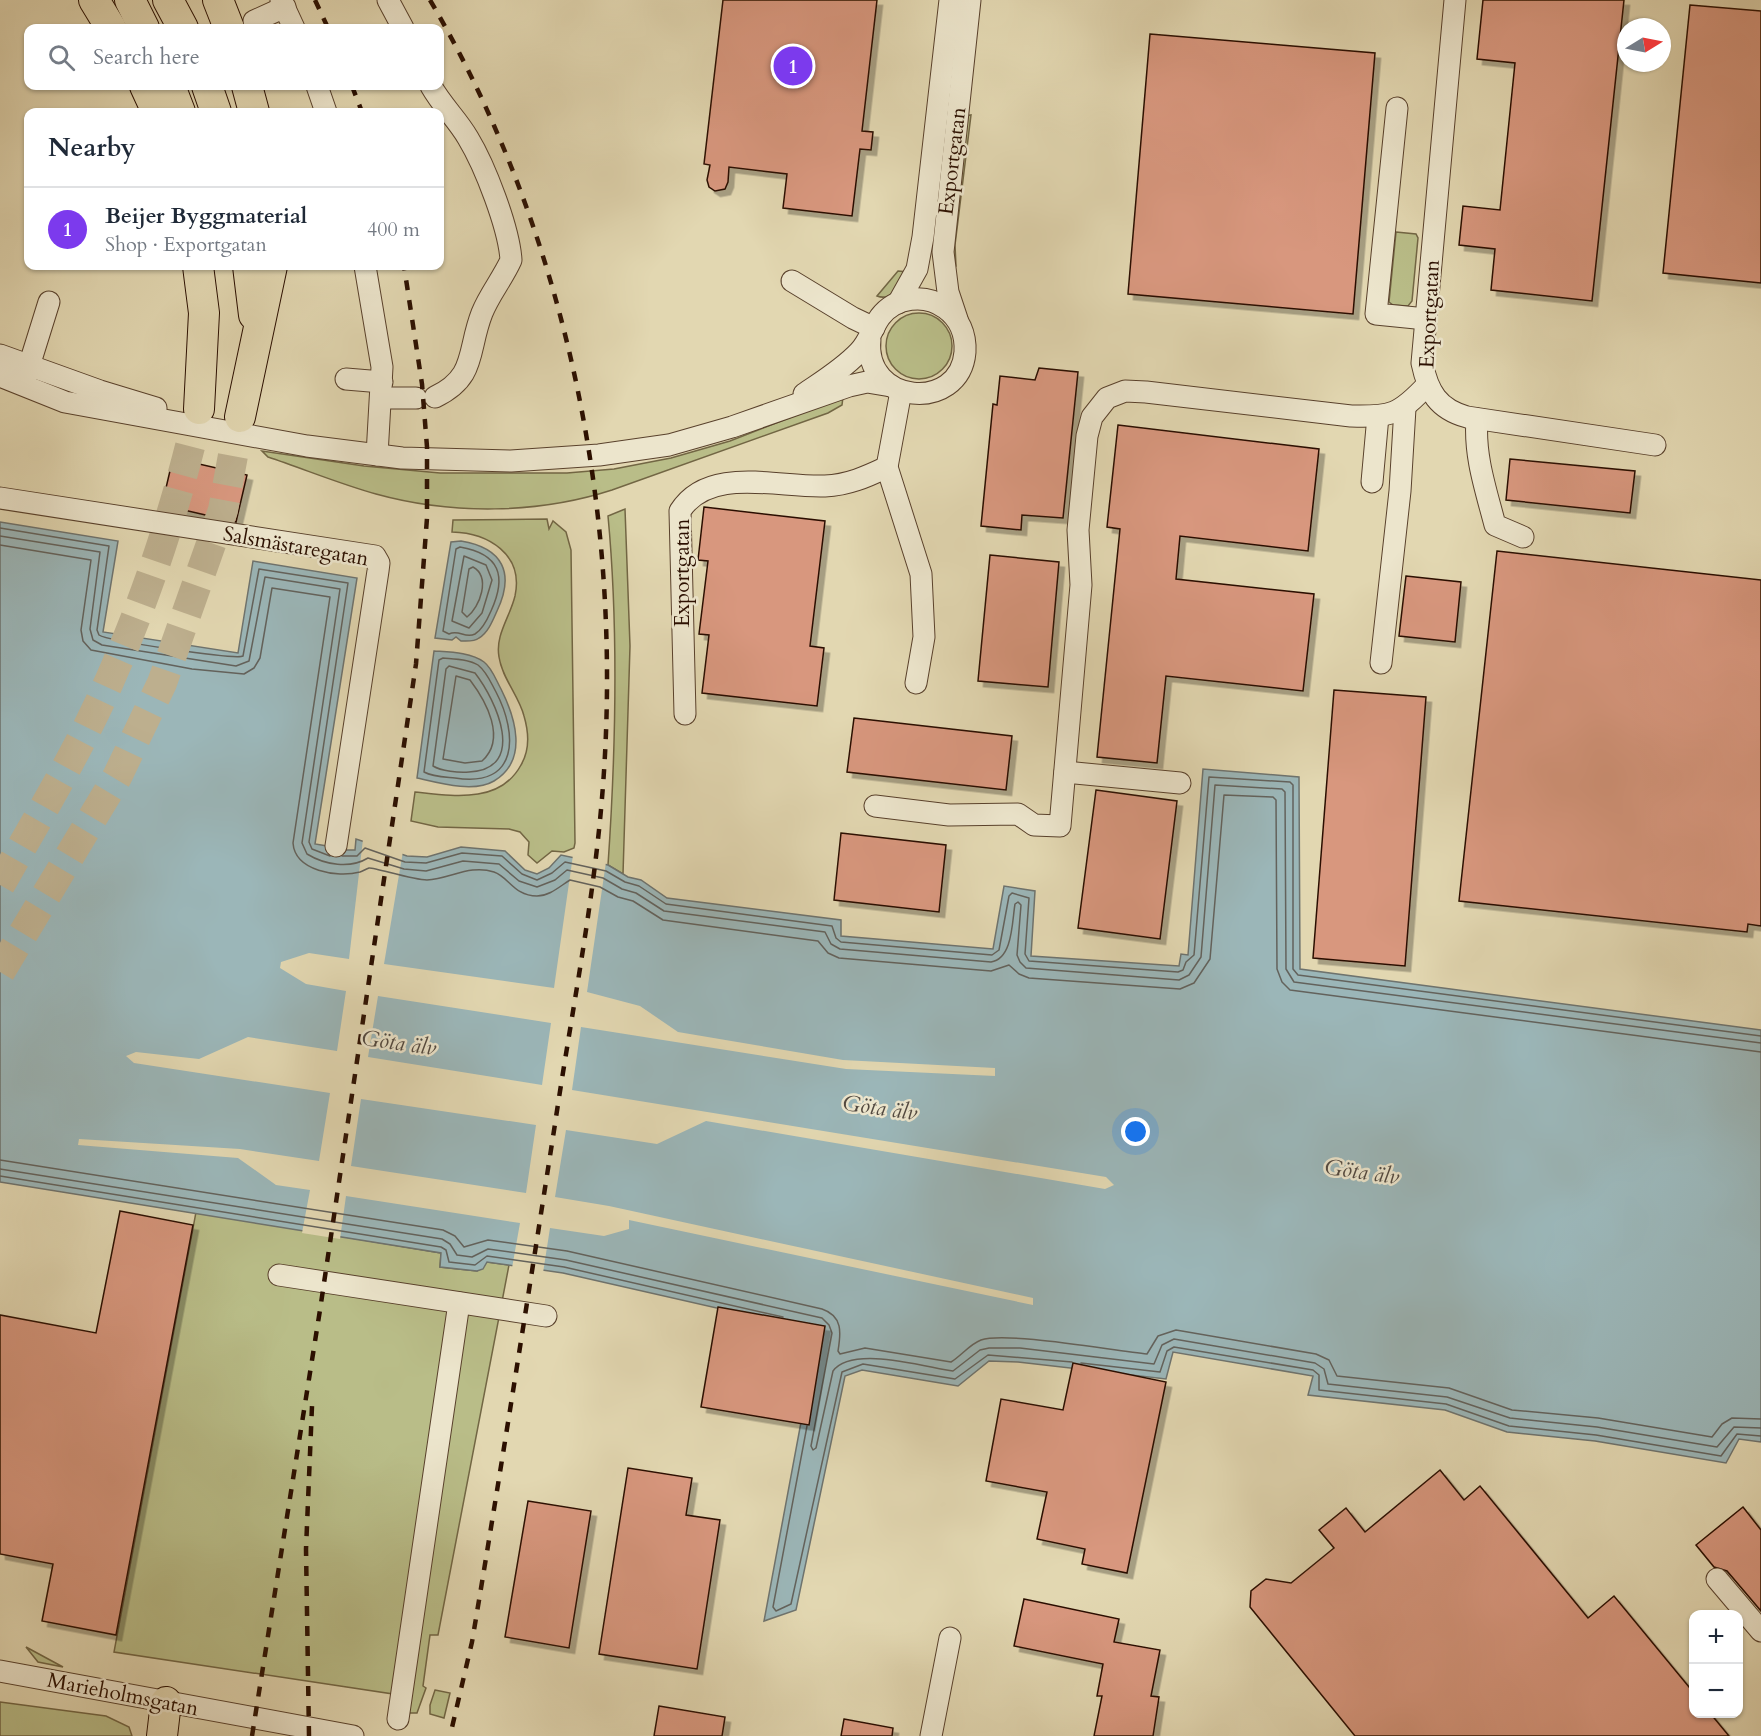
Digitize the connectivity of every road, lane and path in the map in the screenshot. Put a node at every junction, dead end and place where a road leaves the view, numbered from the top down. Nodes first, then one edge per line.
1 (94, 0) edge
2 (130, 0) edge
3 (168, 0) edge
4 (218, 0) edge
5 (388, 0) edge
6 (951, 0) edge
7 (970, 0) edge
8 (1455, 0) edge
9 (283, 3) edge
10 (109, 24) edge
11 (142, 24) edge
12 (181, 24) edge
13 (240, 24) edge
14 (243, 24) edge
15 (292, 24) edge
16 (401, 24) edge
17 (147, 90) edge
18 (172, 90) edge
19 (208, 90) edge
20 (247, 90) edge
21 (318, 90) edge
22 (433, 90) edge
23 (155, 108) edge
24 (178, 108) edge
25 (215, 108) edge
26 (253, 108) edge
27 (325, 108) edge
28 (443, 108) edge
29 (1397, 108) dead end
30 (444, 109) edge
31 (199, 270) edge
32 (210, 270) edge
33 (248, 270) edge
34 (271, 270) edge
35 (366, 270) edge
36 (792, 281) dead end
37 (50, 302) dead end
38 (898, 303) junction
39 (1426, 319) junction
40 (957, 320) junction
41 (872, 333) junction
42 (257, 342) junction
43 (203, 347) junction
44 (0, 355) edge
45 (0, 376) edge
46 (26, 376) junction
47 (346, 379) dead end
48 (1427, 385) junction
49 (896, 388) junction
50 (382, 390) junction
51 (784, 408) junction
52 (1405, 408) junction
53 (1378, 416) junction
54 (202, 417) junction
55 (240, 417) tunnel mouth
56 (1477, 419) junction
57 (1655, 446) dead end
58 (377, 455) junction
59 (890, 475) junction
60 (1372, 482) dead end
61 (0, 498) edge
62 (1524, 537) dead end
63 (1381, 663) dead end
64 (916, 683) dead end
65 (685, 714) dead end
66 (1065, 772) junction
67 (1180, 783) dead end
68 (875, 806) dead end
69 (336, 846) dead end
70 (279, 1275) dead end
71 (459, 1303) junction
72 (546, 1316) dead end
73 (1717, 1578) dead end
74 (1761, 1631) edge
75 (950, 1638) dead end
76 (0, 1671) edge
77 (166, 1702) junction
78 (398, 1719) dead end
79 (162, 1736) edge
80 (353, 1736) edge
81 (931, 1736) edge

1 - 10 highway
2 - 11 highway
3 - 12 highway
4 - 13 highway
5 - 16 street
6 - 38 street, Exportgatan
7 - 40 street, Exportgatan
8 - 39 street, Exportgatan
9 - 14 street
9 - 15 street
17 - 23 highway
18 - 24 highway
19 - 25 highway
20 - 26 highway
21 - 27 street
22 - 28 street
29 - 39 street
30 - 50 street
31 - 43 highway
32 - 43 highway
33 - 42 highway
34 - 42 highway
35 - 50 street
36 - 41 street
37 - 46 street
38 - 40 street
38 - 41 street, Exportgatan
39 - 48 street, Exportgatan
40 - 49 street, Exportgatan
41 - 49 street
41 - 51 street
42 - 55 highway
43 - 54 highway
44 - 46 street
45 - 46 street
46 - 54 street
47 - 50 street
48 - 52 street
48 - 56 street, Exportgatan
49 - 51 street
49 - 59 street
50 - 58 street
51 - 58 street
52 - 53 street
52 - 63 street
53 - 60 street
53 - 66 street
54 - 58 street
56 - 57 street, Exportgatan
56 - 62 street
59 - 64 street
59 - 65 street, Exportgatan
61 - 69 street, Salsmästaregatan
66 - 67 street
66 - 68 street
70 - 71 street
71 - 72 street
71 - 78 street
73 - 74 street
75 - 81 street
76 - 77 street, Marieholmsgatan
77 - 79 highway
77 - 80 street, Marieholmsgatan

